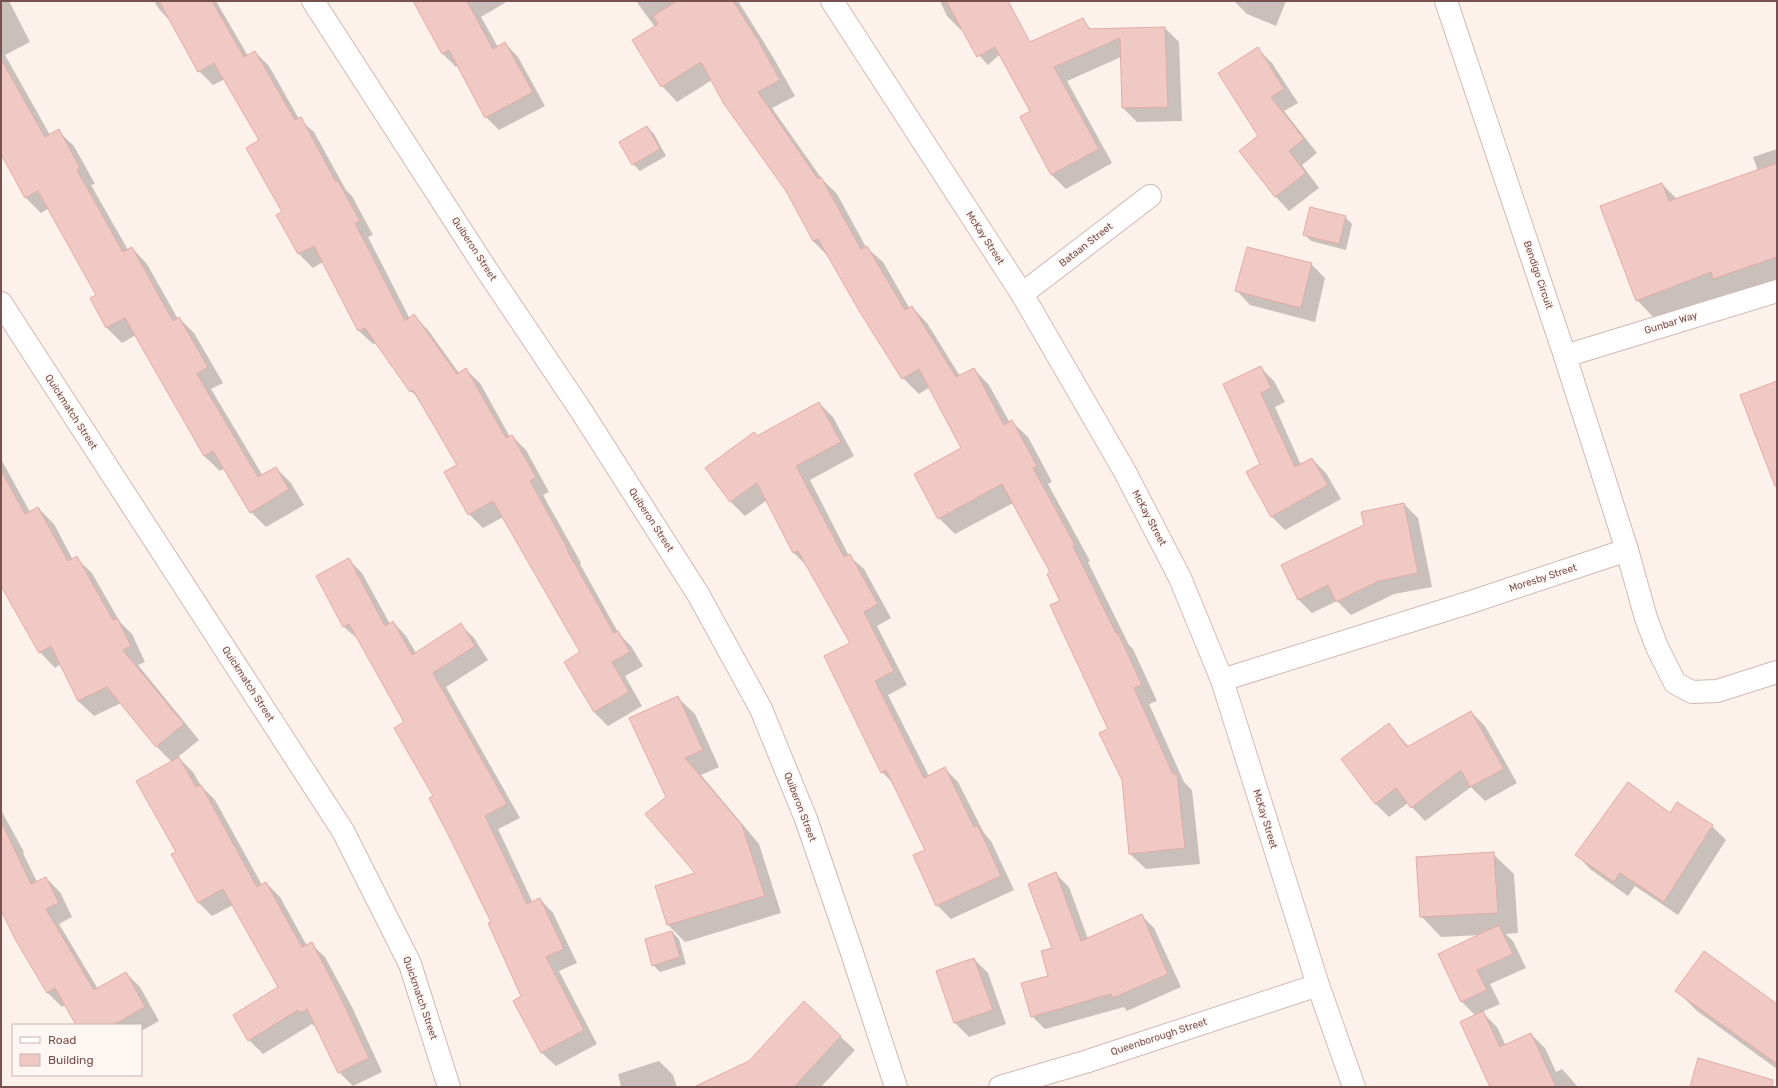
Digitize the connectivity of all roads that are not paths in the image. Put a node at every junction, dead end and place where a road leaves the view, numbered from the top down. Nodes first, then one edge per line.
1 (313, 1) edge
2 (832, 1) edge
3 (1446, 1) edge
4 (1150, 196) dead end
5 (1777, 291) edge
6 (1022, 294) junction
7 (1, 303) edge
8 (1565, 356) junction
9 (1627, 550) junction
10 (1777, 672) edge
11 (1222, 680) junction
12 (1318, 985) junction
13 (449, 1087) edge
14 (896, 1087) edge
15 (1000, 1087) edge
16 (1354, 1087) edge

1 - 14 street, Quiberon Street
2 - 6 street, McKay Street
3 - 8 street, Bendigo Circuit
4 - 6 street, Bataan Street
5 - 8 street, Gunbar Way
6 - 11 street, McKay Street
7 - 13 street, Quickmatch Street
8 - 9 street, Bendigo Circuit
9 - 10 street
9 - 11 street, Moresby Street
11 - 12 street, McKay Street
12 - 15 street, Queenborough Street
12 - 16 street, McKay Street

